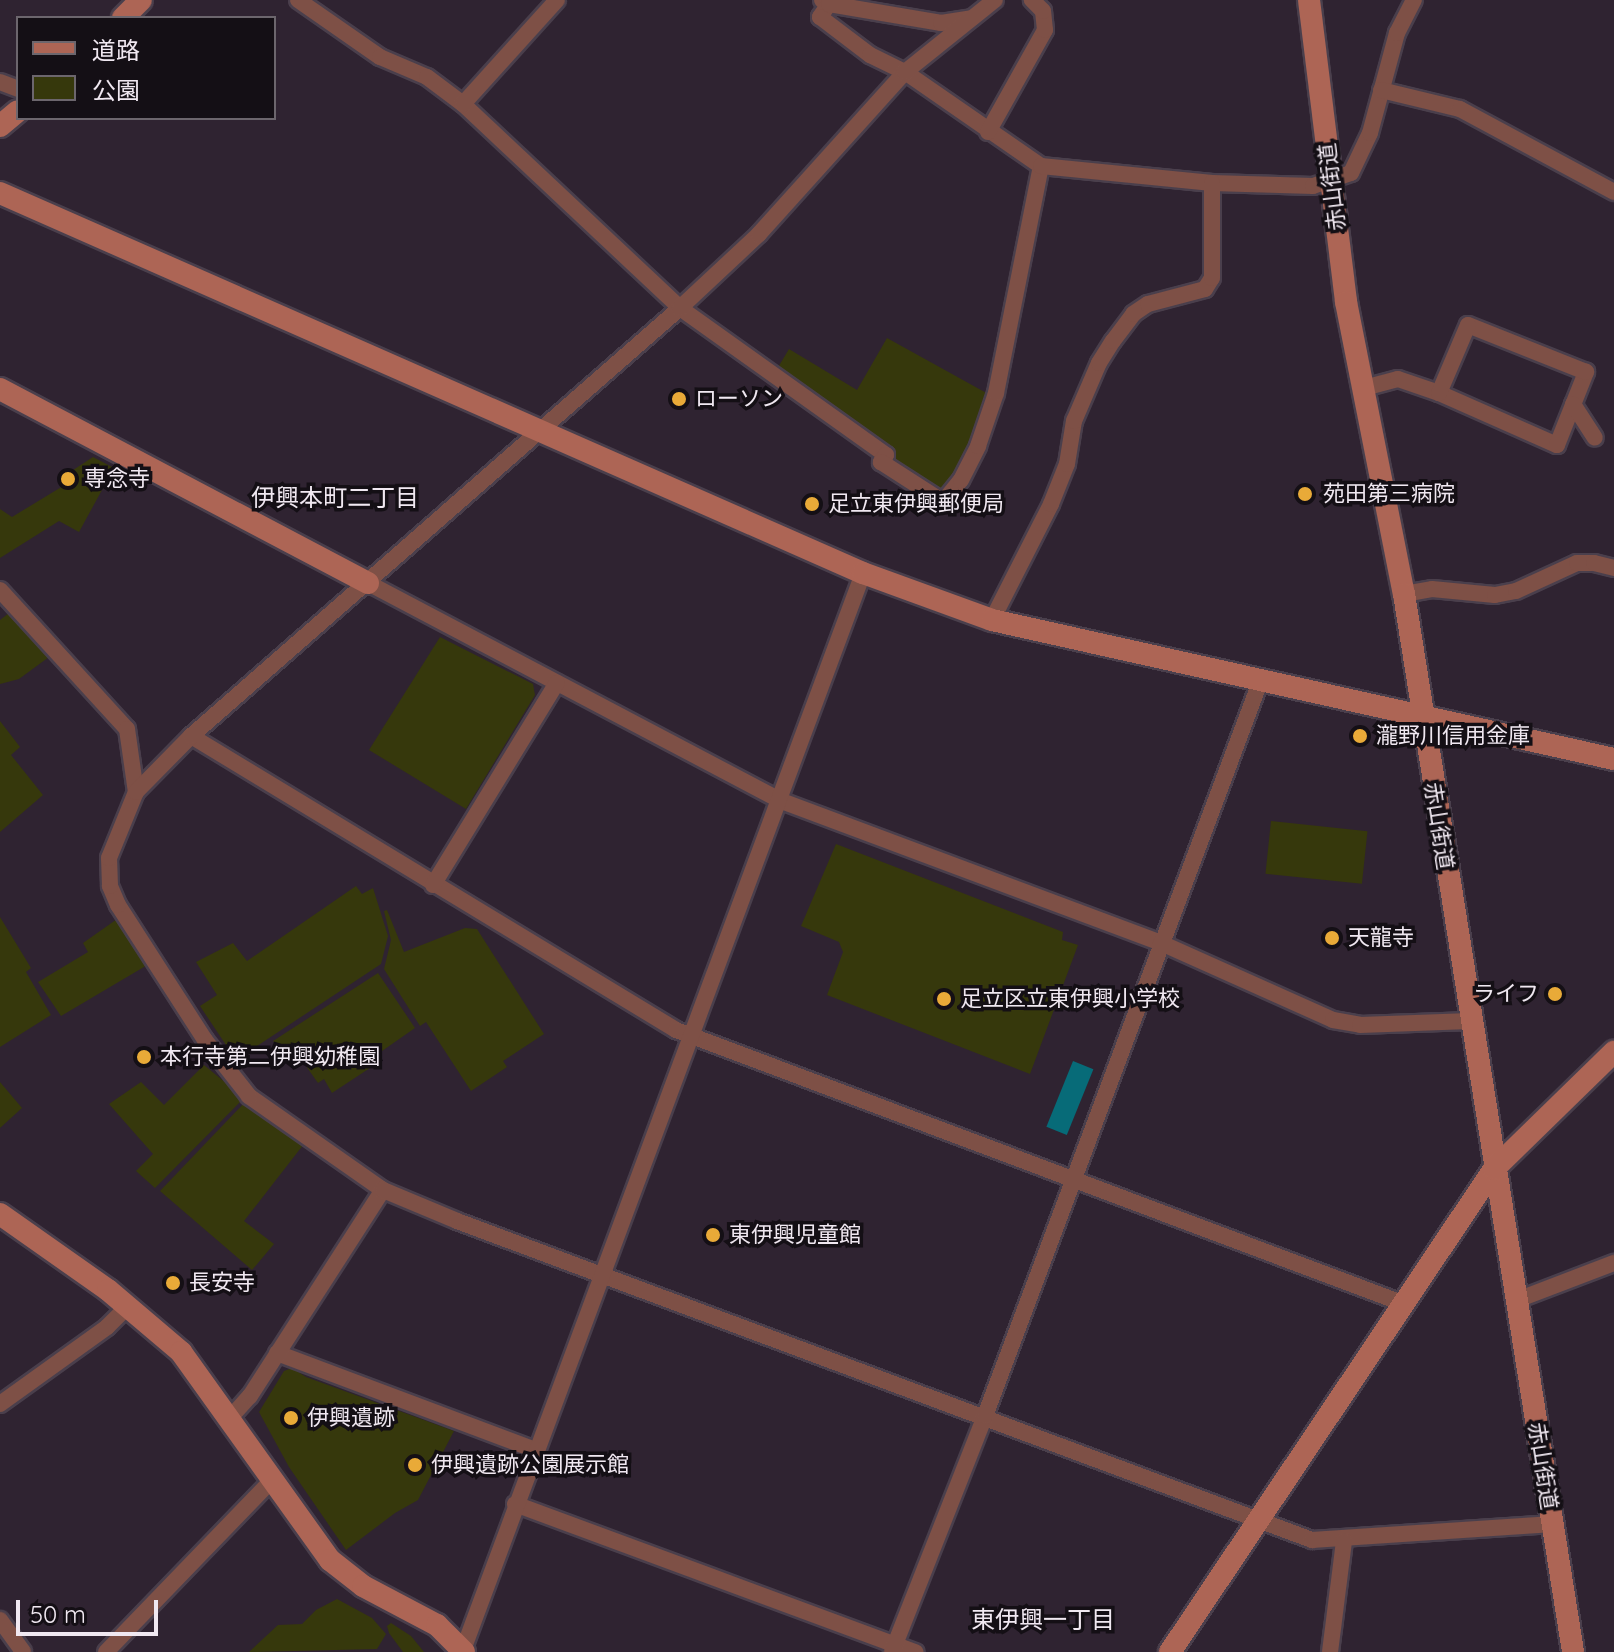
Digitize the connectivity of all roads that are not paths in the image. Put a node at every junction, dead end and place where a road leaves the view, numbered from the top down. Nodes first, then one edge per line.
1 (298, 0) edge
2 (557, 0) edge
3 (995, 0) edge
4 (1032, 0) edge
5 (1309, 0) edge
6 (1414, 0) edge
7 (825, 2) edge
8 (973, 17) junction
9 (905, 72) junction
10 (1381, 90) junction
11 (463, 104) junction
12 (16, 113) edge
13 (0, 126) edge
14 (988, 132) junction
15 (1041, 166) junction
16 (1332, 182) junction
17 (1212, 183) junction
18 (1614, 192) edge
19 (0, 193) edge
20 (680, 308) junction
21 (1364, 388) junction
22 (0, 389) edge
23 (1439, 393) junction
24 (1573, 404) junction
25 (539, 431) junction
26 (1595, 438) dead end
27 (1614, 568) edge
28 (863, 573) junction
29 (368, 583) junction
30 (0, 590) edge
31 (1404, 594) junction
32 (992, 620) junction
33 (1260, 682) junction
34 (557, 683) junction
35 (1422, 718) junction
36 (191, 736) junction
37 (1614, 759) edge
38 (136, 792) junction
39 (779, 800) junction
40 (433, 885) junction
41 (1161, 943) junction
42 (1470, 1021) junction
43 (691, 1037) junction
44 (1614, 1052) edge
45 (1494, 1169) junction
46 (1073, 1179) junction
47 (383, 1190) junction
48 (0, 1214) edge
49 (1614, 1263) edge
50 (603, 1275) junction
51 (1517, 1300) junction
52 (1402, 1303) junction
53 (128, 1306) junction
54 (277, 1353) junction
55 (0, 1404) edge
56 (985, 1416) junction
57 (230, 1418) junction
58 (535, 1450) junction
59 (271, 1481) junction
60 (515, 1504) junction
61 (1259, 1519) junction
62 (1552, 1524) junction
63 (1344, 1541) junction
64 (0, 1620) edge
65 (894, 1648) edge
66 (464, 1651) edge
67 (23, 1652) edge
68 (106, 1652) edge
69 (915, 1652) edge
70 (1170, 1652) edge
71 (1330, 1652) edge
72 (1573, 1652) edge

1 - 11 street
2 - 11 street
3 - 8 street
4 - 14 street
5 - 16 street, 赤山街道
6 - 10 street
7 - 8 street
7 - 9 street
8 - 9 street
9 - 14 street
9 - 20 street
10 - 16 street
10 - 18 street
11 - 20 street
12 - 13 street
14 - 15 street
15 - 17 street
15 - 20 street
16 - 17 street
16 - 21 street, 赤山街道
17 - 32 street
19 - 25 street
20 - 25 street
21 - 23 street
21 - 31 street, 赤山街道
22 - 29 street
23 - 24 street
23 - 24 street
24 - 26 street
25 - 28 street
25 - 29 street
27 - 31 street
28 - 32 street
28 - 39 street
29 - 34 street
29 - 36 street
30 - 38 street
31 - 35 street, 赤山街道
32 - 33 street
33 - 35 street
33 - 41 street
34 - 39 street
34 - 40 street
35 - 37 street
35 - 42 street, 赤山街道
36 - 38 street
36 - 40 street
38 - 47 street
39 - 41 street
39 - 43 street
40 - 43 street
41 - 42 street
41 - 46 street
42 - 45 street, 赤山街道
43 - 46 street
43 - 50 street
44 - 45 street
45 - 51 street, 赤山街道
45 - 52 street
46 - 52 street
46 - 56 street
47 - 50 street
47 - 54 street
48 - 53 street
49 - 51 street
50 - 56 street
50 - 58 street
51 - 62 street, 赤山街道
52 - 61 street
53 - 55 street
53 - 57 street
54 - 57 street
54 - 58 street
56 - 61 street
56 - 65 street
57 - 59 street
58 - 60 street
59 - 66 street
59 - 68 street
60 - 65 street
60 - 66 street
61 - 63 street
61 - 70 street
62 - 63 street
62 - 72 street, 赤山街道
63 - 71 street
64 - 67 street
65 - 69 street

